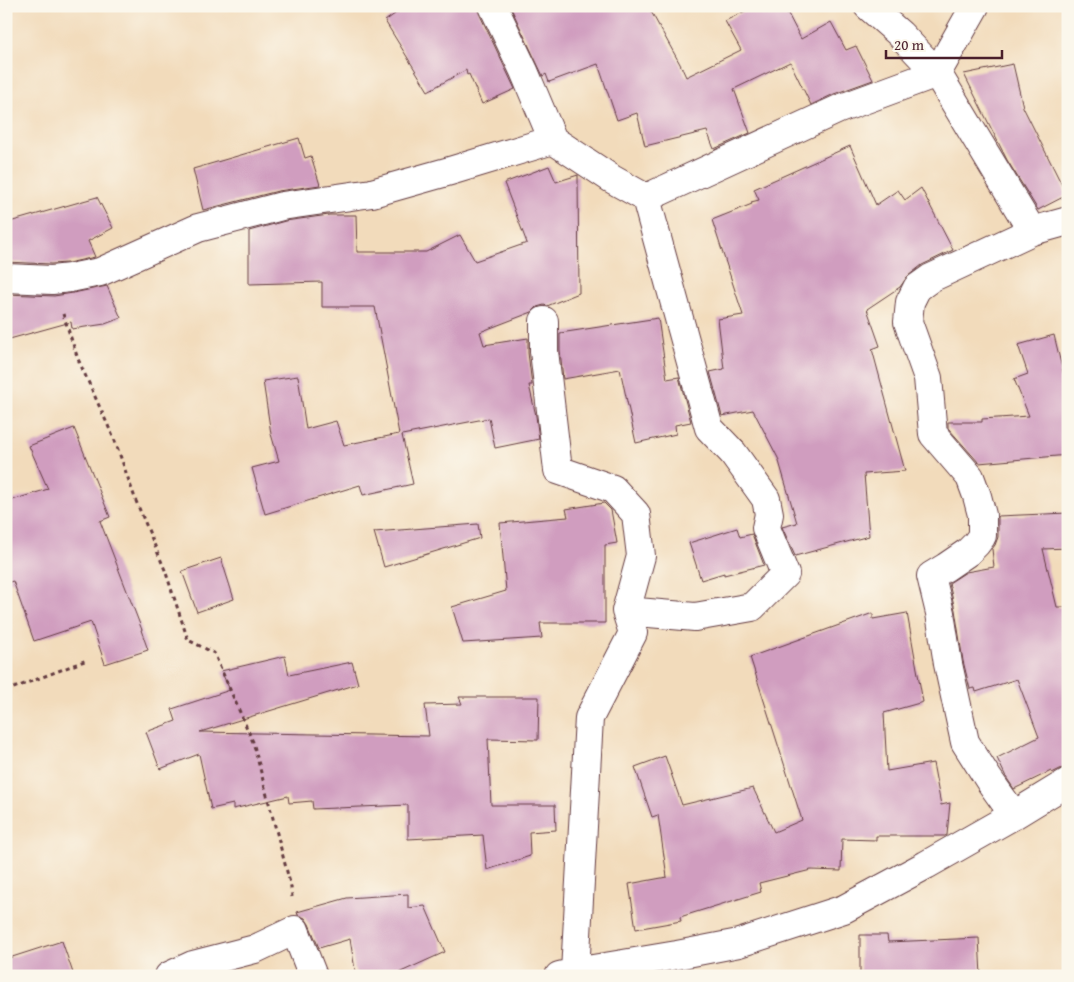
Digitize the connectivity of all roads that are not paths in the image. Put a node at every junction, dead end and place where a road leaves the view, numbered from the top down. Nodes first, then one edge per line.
1 (493, 6) edge
2 (868, 6) edge
3 (975, 6) edge
4 (936, 73) junction
5 (552, 140) junction
6 (646, 198) junction
7 (1068, 221) edge
8 (1032, 232) junction
9 (6, 278) edge
10 (544, 321) dead end
11 (626, 611) junction
12 (1068, 782) edge
13 (1014, 815) junction
14 (570, 974) edge
15 (169, 976) edge
16 (313, 976) edge

1 - 5 street
2 - 4 street
3 - 4 street
4 - 6 street
4 - 8 street
5 - 6 street
5 - 9 street
6 - 11 street
7 - 8 street
8 - 13 street
10 - 11 street
11 - 14 street
12 - 13 street
13 - 14 street
15 - 16 street

